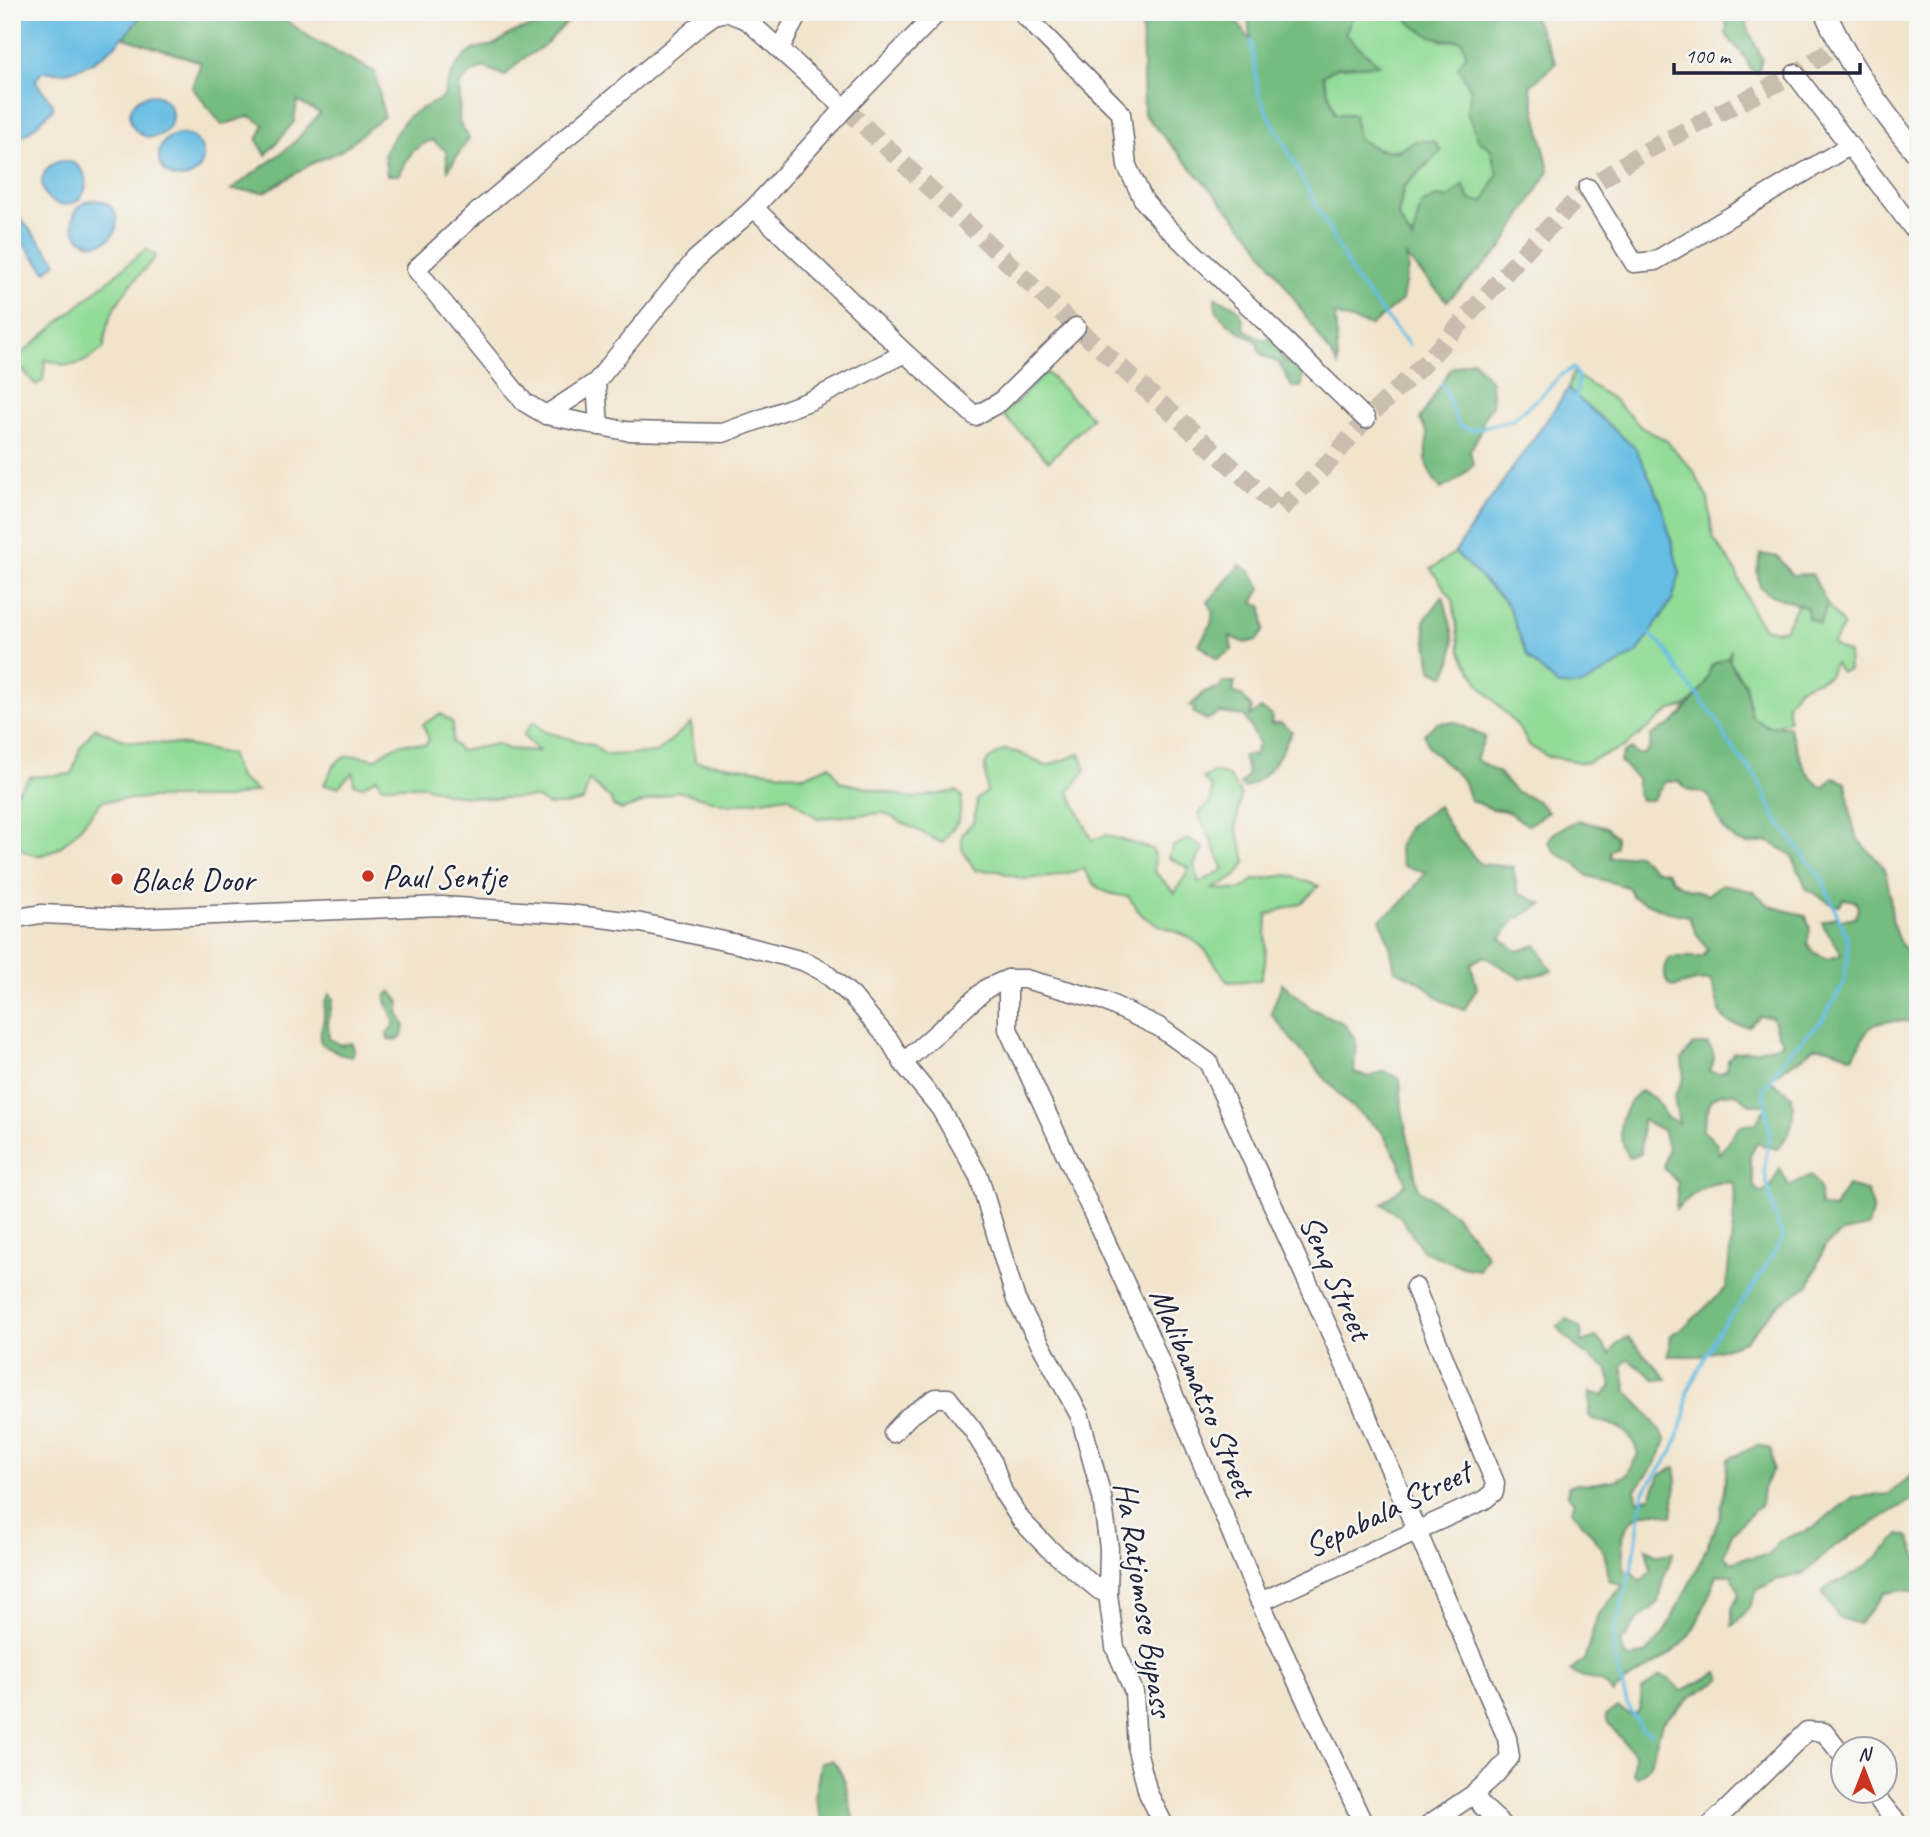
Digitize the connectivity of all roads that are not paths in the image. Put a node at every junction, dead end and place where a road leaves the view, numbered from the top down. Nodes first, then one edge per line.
1 (799, 12) edge
2 (938, 12) edge
3 (1021, 12) edge
4 (1825, 12) edge
5 (780, 48) junction
6 (1795, 74) dead end
7 (845, 108) junction
8 (1849, 146) junction
9 (1918, 154) edge
10 (1588, 188) dead end
11 (754, 208) junction
12 (1918, 235) edge
13 (1076, 327) dead end
14 (905, 353) junction
15 (596, 382) junction
16 (546, 415) junction
17 (1366, 419) dead end
18 (599, 426) junction
19 (12, 919) edge
20 (1007, 979) junction
21 (903, 1063) junction
22 (1415, 1287) dead end
23 (893, 1433) dead end
24 (1416, 1531) junction
25 (1108, 1594) junction
26 (1260, 1602) junction
27 (1828, 1737) edge
28 (1474, 1794) junction
29 (1884, 1806) edge
30 (1164, 1825) edge
31 (1364, 1825) edge
32 (1428, 1825) edge
33 (1503, 1825) edge
34 (1711, 1825) edge
35 (1899, 1825) edge

1 - 5 street
2 - 7 street
3 - 17 street
4 - 9 main road
5 - 7 street
5 - 16 street
6 - 8 street
7 - 11 street
8 - 10 street
8 - 12 street
11 - 14 street
11 - 15 street
13 - 14 street
14 - 18 street
15 - 16 street
15 - 18 street
16 - 18 street
19 - 21 street, Ha Ratjomose Bypass
20 - 21 street
20 - 24 street, Senq Street
20 - 26 street, Malibamatso Street
21 - 25 street, Ha Ratjomose Bypass
22 - 24 street, Sepabala Street
23 - 25 street
24 - 26 street, Sepabala Street
24 - 28 street, Senq Street
25 - 30 street, Ha Ratjomose Bypass
26 - 31 street, Malibamatso Street
27 - 34 street
28 - 32 street
28 - 33 street
29 - 35 street

